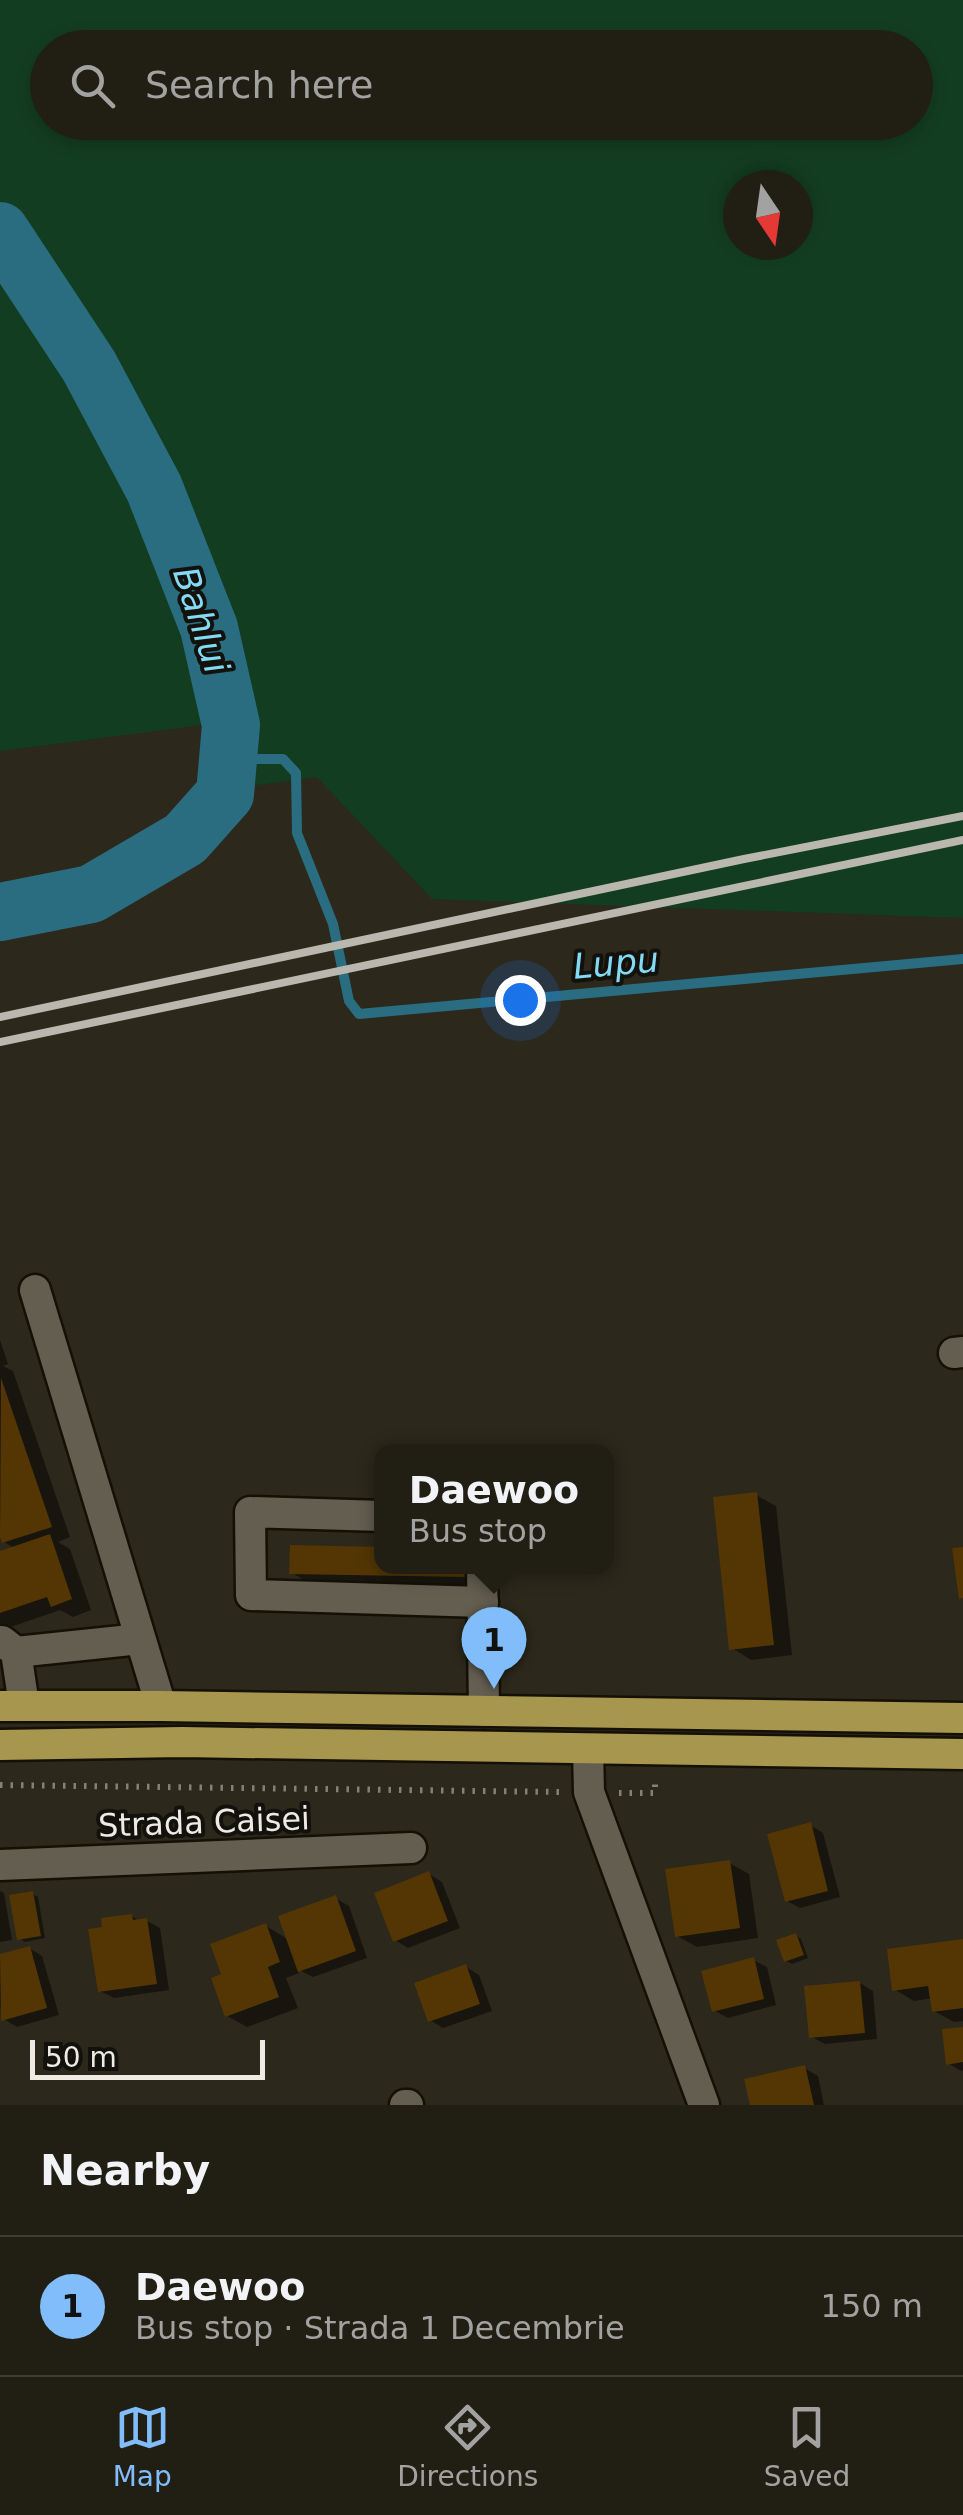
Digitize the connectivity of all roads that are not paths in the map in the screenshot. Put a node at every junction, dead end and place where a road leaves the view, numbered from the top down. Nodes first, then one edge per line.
1 (35, 1290) dead end
2 (374, 1516) edge
3 (482, 1574) edge
4 (483, 1602) junction
5 (140, 1639) junction
6 (8, 1646) edge
7 (12, 1706) edge
8 (160, 1706) junction
9 (484, 1711) junction
10 (963, 1718) edge
11 (0, 1745) edge
12 (588, 1750) junction
13 (963, 1754) edge
14 (411, 1848) dead end
15 (0, 1865) edge
16 (704, 2105) edge

1 - 5 street
2 - 4 street
3 - 4 street
4 - 9 street
5 - 6 street
5 - 8 street
6 - 7 street
7 - 8 highway
8 - 9 highway
9 - 10 highway
11 - 12 highway
12 - 13 highway
12 - 16 street
14 - 15 street, Strada Caisei

